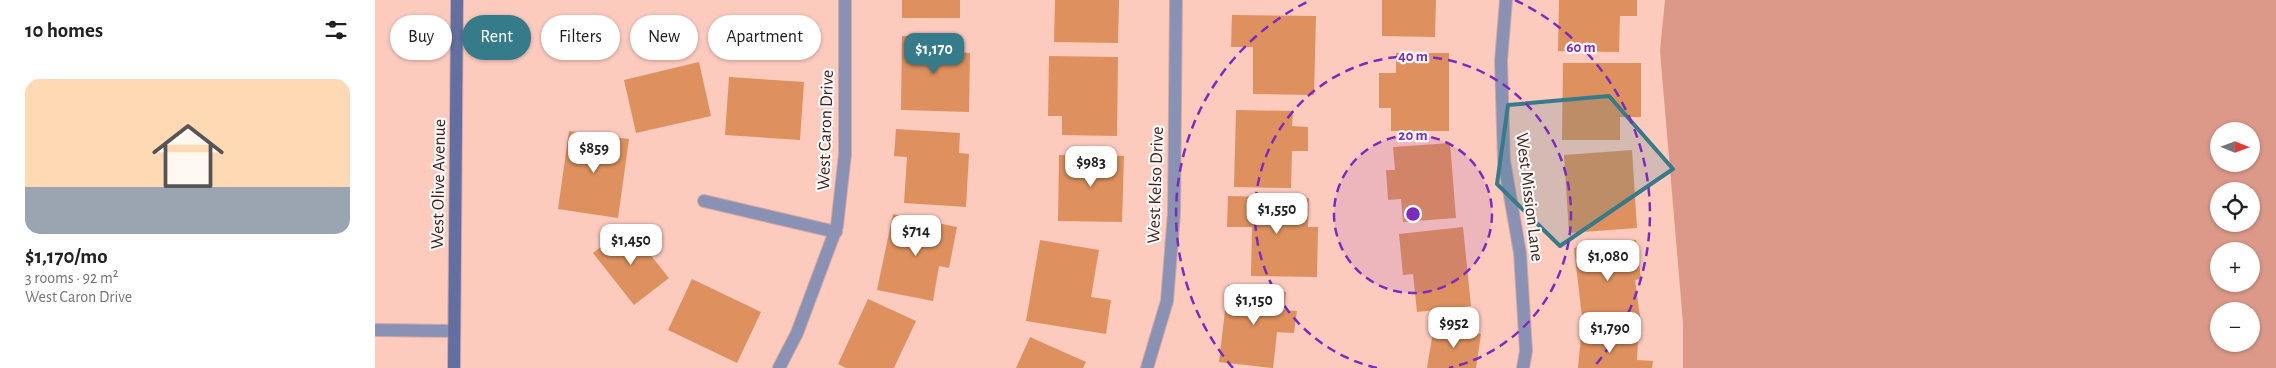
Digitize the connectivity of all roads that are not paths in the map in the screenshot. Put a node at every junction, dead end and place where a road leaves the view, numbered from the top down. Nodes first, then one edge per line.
1 (457, 0) edge
2 (845, 0) edge
3 (1175, 0) edge
4 (1506, 0) edge
5 (704, 201) dead end
6 (835, 232) junction
7 (375, 330) edge
8 (454, 331) junction
9 (454, 368) edge
10 (779, 368) edge
11 (1147, 368) edge
12 (1523, 368) edge

1 - 8 main road, West Olive Avenue
2 - 6 street, West Caron Drive
3 - 11 street, West Kelso Drive
4 - 12 street, West Mission Lane
5 - 6 street
6 - 10 street, West Caron Drive
7 - 8 street
8 - 9 main road, West Olive Avenue

